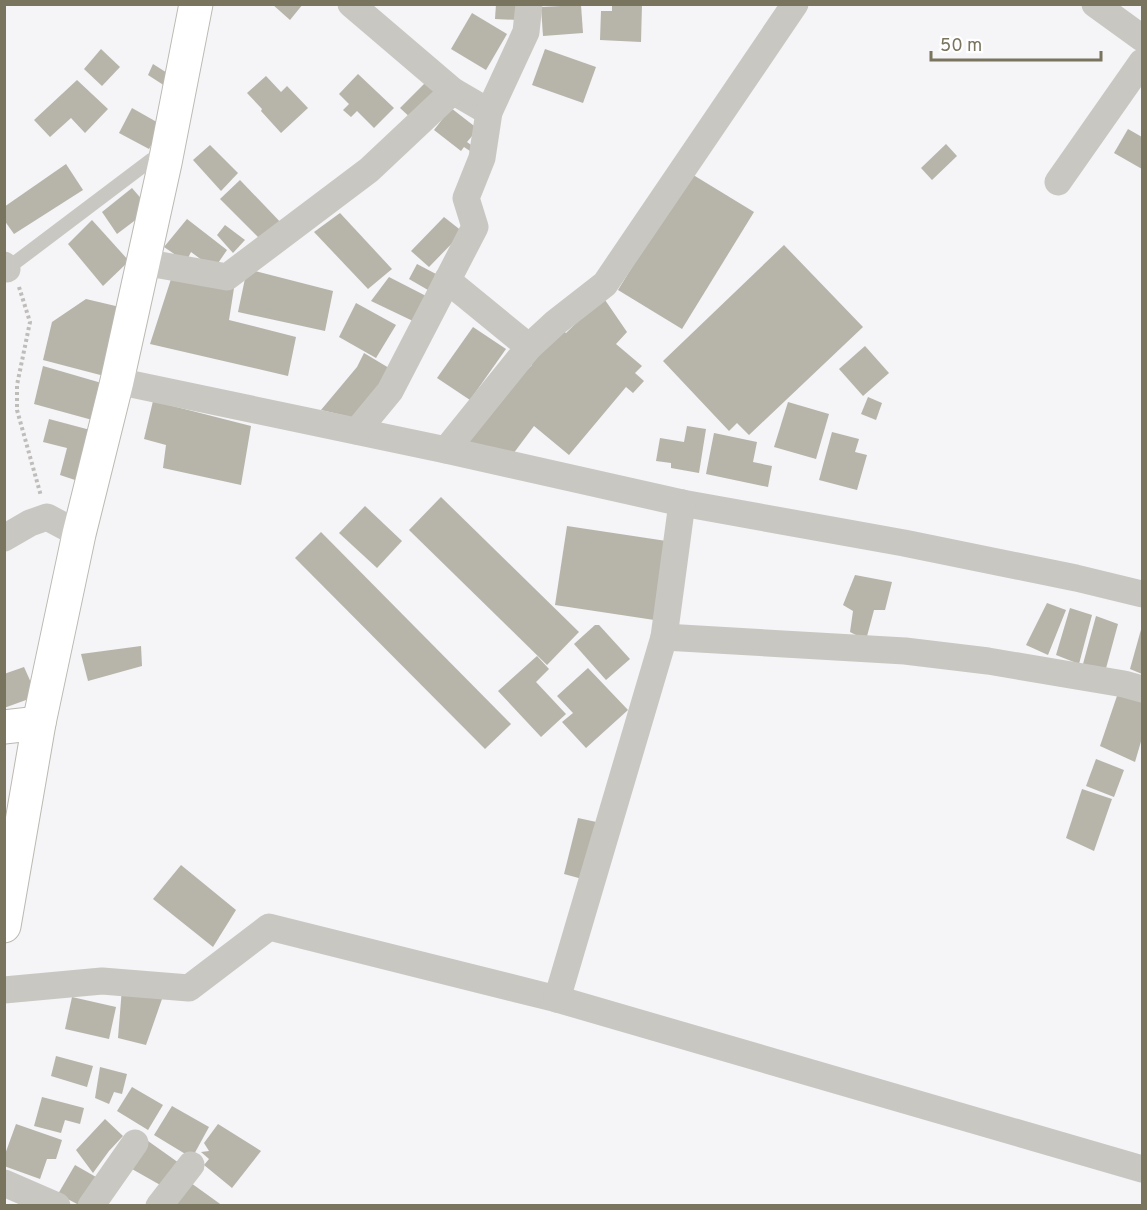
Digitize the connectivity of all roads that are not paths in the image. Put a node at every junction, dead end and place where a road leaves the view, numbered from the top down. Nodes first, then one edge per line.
1 (196, 4) edge
2 (351, 4) edge
3 (529, 4) edge
4 (795, 4) edge
5 (1095, 4) edge
6 (1143, 38) edge
7 (1143, 62) edge
8 (453, 91) junction
9 (489, 112) junction
10 (165, 163) junction
11 (1058, 182) dead end
12 (143, 262) junction
13 (5, 268) edge
14 (447, 280) junction
15 (528, 347) junction
16 (117, 381) junction
17 (357, 431) junction
18 (446, 450) junction
19 (682, 503) junction
20 (80, 534) junction
21 (4, 538) edge
22 (1143, 594) edge
23 (664, 637) junction
24 (1143, 689) edge
25 (39, 723) junction
26 (4, 727) edge
27 (4, 926) edge
28 (4, 990) edge
29 (557, 999) junction
30 (135, 1143) dead end
31 (190, 1165) dead end
32 (1143, 1169) edge
33 (4, 1183) edge
34 (57, 1206) edge
35 (91, 1206) edge
36 (159, 1206) edge

1 - 10 street
2 - 8 street
3 - 9 street
4 - 15 street
5 - 6 street
7 - 11 street
8 - 9 street
8 - 12 street
9 - 14 street
10 - 12 street
10 - 13 lane
12 - 16 street
14 - 15 street
14 - 17 street
15 - 18 street
16 - 17 street
16 - 20 street
17 - 18 street
18 - 19 street
19 - 22 street
19 - 23 street
20 - 21 street
20 - 25 street
23 - 24 street
23 - 29 street
25 - 26 street
25 - 27 street
28 - 29 street
29 - 32 street
30 - 35 street
31 - 36 street
33 - 34 street

